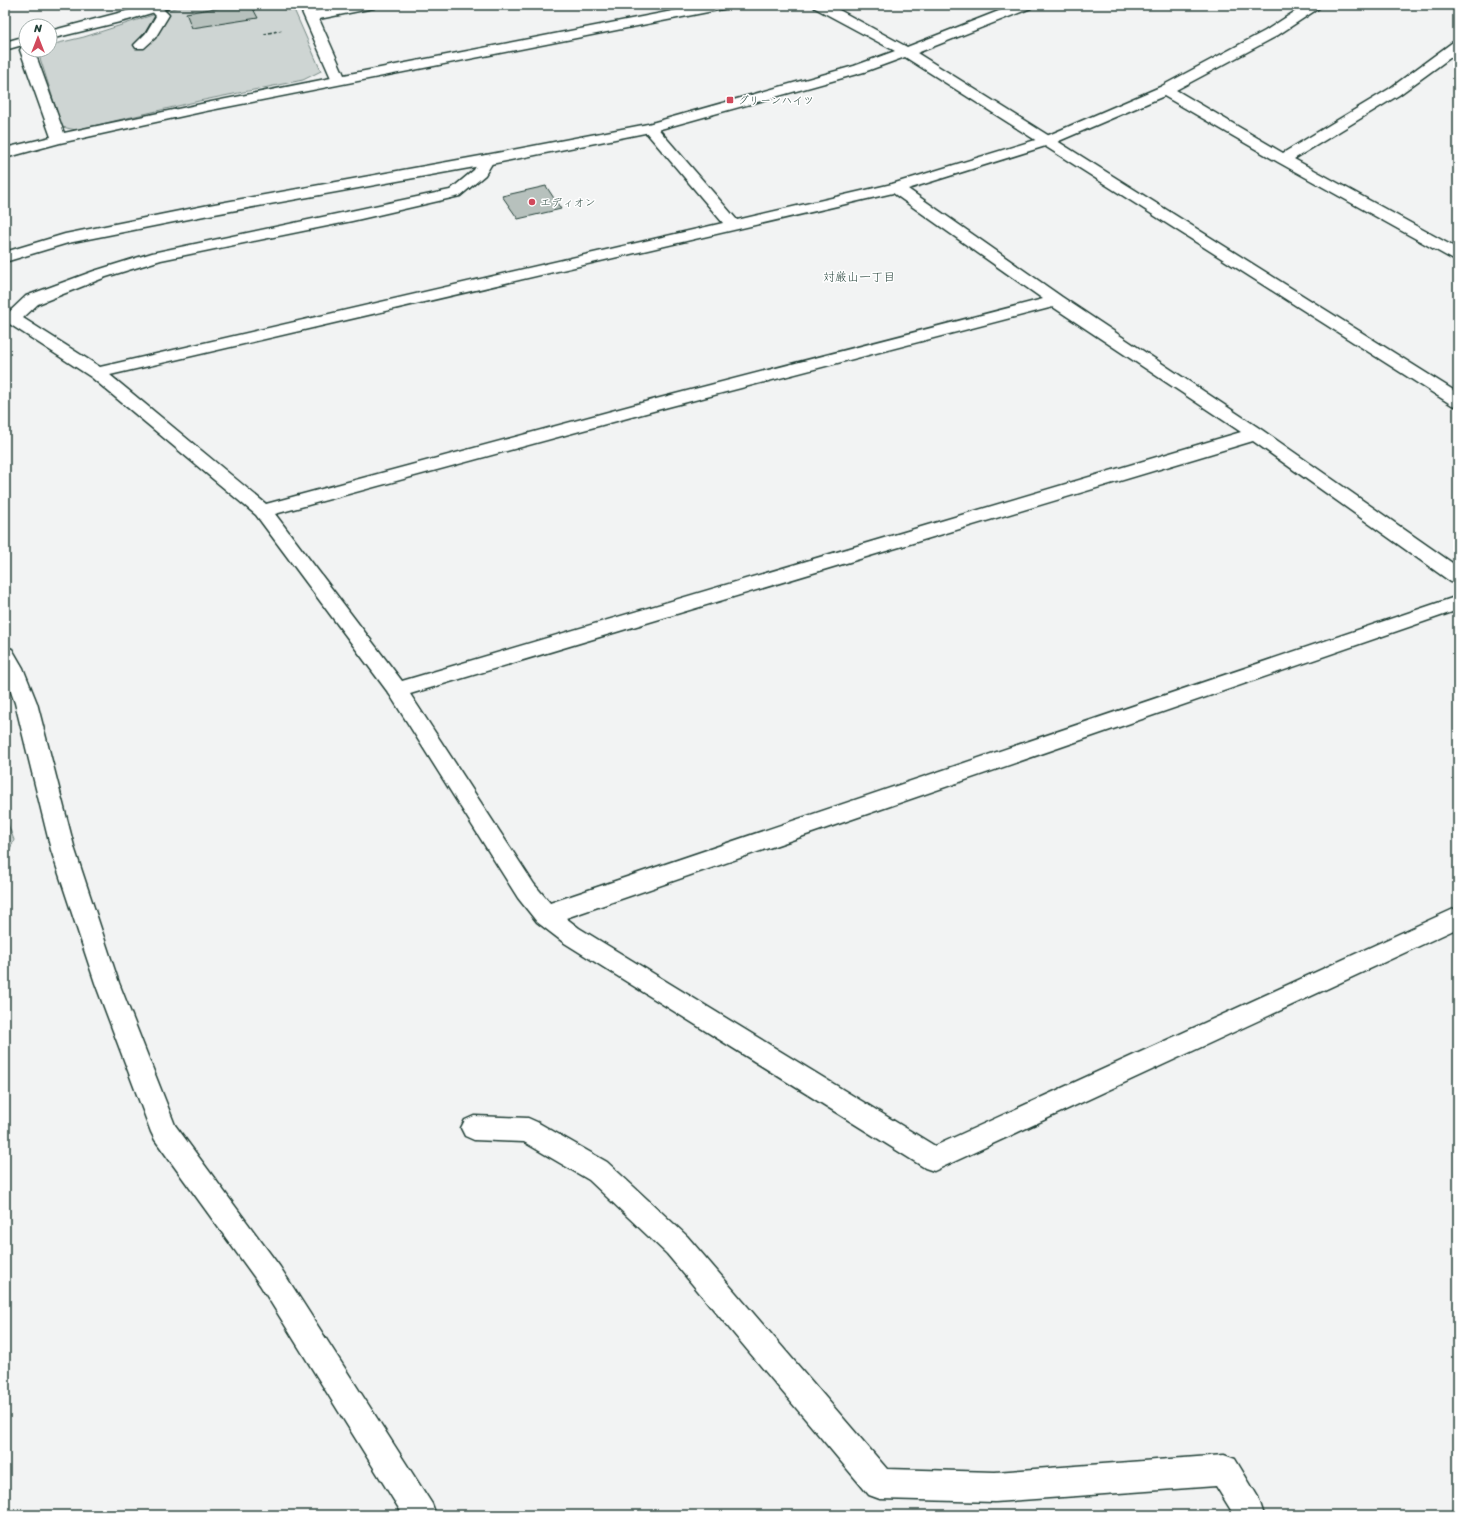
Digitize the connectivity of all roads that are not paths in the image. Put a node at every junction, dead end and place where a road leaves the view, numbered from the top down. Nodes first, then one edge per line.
1 (369, 5) edge
2 (723, 5) edge
3 (820, 5) edge
4 (1026, 5) edge
5 (1314, 5) edge
6 (159, 6) edge
7 (309, 11) edge
8 (58, 33) edge
9 (18, 45) edge
10 (140, 45) dead end
11 (1458, 45) edge
12 (5, 46) edge
13 (906, 52) junction
14 (31, 58) edge
15 (339, 80) junction
16 (1165, 90) junction
17 (650, 128) junction
18 (59, 139) junction
19 (1047, 141) junction
20 (5, 153) edge
21 (1283, 159) junction
22 (486, 160) junction
23 (896, 188) junction
24 (733, 225) junction
25 (1458, 256) edge
26 (5, 257) edge
27 (1056, 301) junction
28 (97, 373) junction
29 (1458, 401) edge
30 (1256, 434) junction
31 (263, 511) junction
32 (1458, 577) edge
33 (1458, 603) edge
34 (5, 654) edge
35 (397, 690) junction
36 (545, 915) junction
37 (1458, 917) edge
38 (474, 1128) dead end
39 (421, 1515) edge
40 (1248, 1515) edge

1 - 7 street
2 - 15 street
3 - 13 street
4 - 13 street
5 - 16 street
6 - 8 street
6 - 10 lane
7 - 15 street
9 - 12 street
11 - 21 street
13 - 17 street
13 - 19 street
14 - 18 street
15 - 18 street
16 - 19 street
16 - 21 street
17 - 22 street
17 - 24 street
18 - 20 street
19 - 23 street
19 - 29 street
21 - 25 street
22 - 26 street
22 - 28 street
23 - 24 street
23 - 27 street
24 - 28 street
27 - 30 street
27 - 31 street
28 - 31 street
30 - 32 street
30 - 35 street
31 - 35 street
33 - 36 street
34 - 39 street
35 - 36 street
36 - 37 street
38 - 40 street

